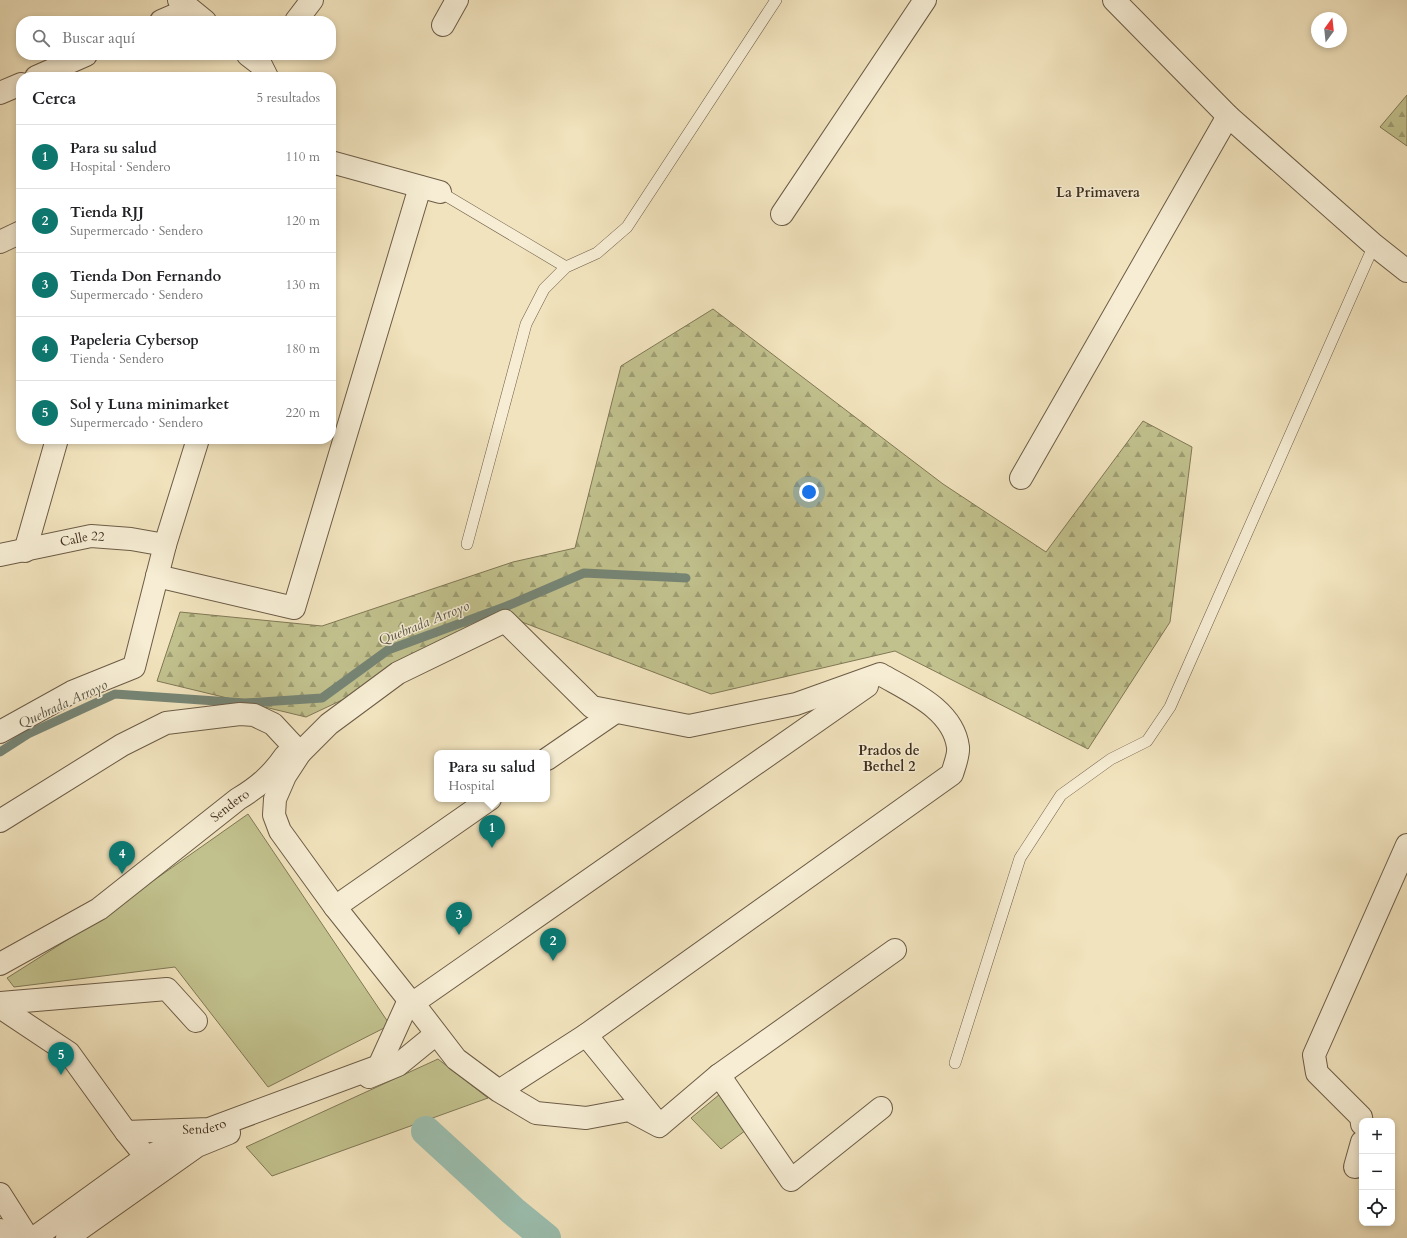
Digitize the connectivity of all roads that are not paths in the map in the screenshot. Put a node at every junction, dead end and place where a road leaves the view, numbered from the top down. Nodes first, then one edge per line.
1 (312, 0) edge
2 (456, 0) edge
3 (776, 0) edge
4 (925, 0) edge
5 (1114, 0) edge
6 (191, 10) edge
7 (175, 16) edge
8 (300, 16) edge
9 (442, 25) dead end
10 (75, 60) edge
11 (47, 72) edge
12 (16, 86) edge
13 (0, 93) edge
14 (1228, 116) junction
15 (336, 163) edge
16 (430, 189) junction
17 (782, 214) dead end
18 (16, 234) edge
19 (0, 242) edge
20 (1374, 245) junction
21 (566, 268) junction
22 (1407, 271) edge
23 (56, 444) edge
24 (196, 444) edge
25 (1020, 478) dead end
26 (467, 544) dead end
27 (165, 545) junction
28 (25, 551) junction
29 (0, 555) edge
30 (157, 576) junction
31 (926, 701) junction
32 (614, 712) junction
33 (0, 732) edge
34 (296, 749) junction
35 (550, 757) edge
36 (486, 802) edge
37 (0, 821) edge
38 (1407, 845) edge
39 (335, 907) junction
40 (895, 950) dead end
41 (0, 964) edge
42 (411, 1001) junction
43 (0, 1003) edge
44 (0, 1007) edge
45 (196, 1021) dead end
46 (436, 1034) junction
47 (586, 1035) junction
48 (955, 1063) dead end
49 (719, 1075) junction
50 (499, 1091) junction
51 (881, 1108) dead end
52 (1361, 1118) edge
53 (659, 1126) junction
54 (210, 1129) junction
55 (126, 1132) junction
56 (1359, 1153) edge
57 (146, 1157) junction
58 (1355, 1167) dead end
59 (0, 1194) edge
60 (0, 1230) edge
61 (5, 1238) edge
62 (28, 1238) edge
63 (34, 1238) edge
64 (67, 1238) edge

1 - 8 street
2 - 9 street
3 - 21 lane
4 - 17 street
5 - 14 street
6 - 7 street
10 - 11 street
12 - 13 street
14 - 20 street
14 - 25 street
15 - 16 street
16 - 21 lane
16 - 30 street
18 - 19 street
20 - 22 street
20 - 48 lane
21 - 26 lane
23 - 28 street
24 - 27 street
27 - 28 street, Calle 22
27 - 30 street
28 - 29 street, Calle 22
30 - 33 street
31 - 32 street
31 - 42 street
31 - 47 street
32 - 34 street
32 - 35 street
34 - 37 street
34 - 39 street
34 - 41 street, Sendero
36 - 39 street
38 - 52 street
39 - 42 street
40 - 49 street
42 - 46 street
42 - 54 street, Sendero
43 - 45 street
44 - 55 street
46 - 50 street
46 - 64 street
47 - 50 street
47 - 53 street
49 - 51 street
49 - 53 street
50 - 53 street
54 - 55 street, Sendero
54 - 57 street
55 - 57 street
56 - 58 street
57 - 63 street
59 - 62 street
60 - 61 street

